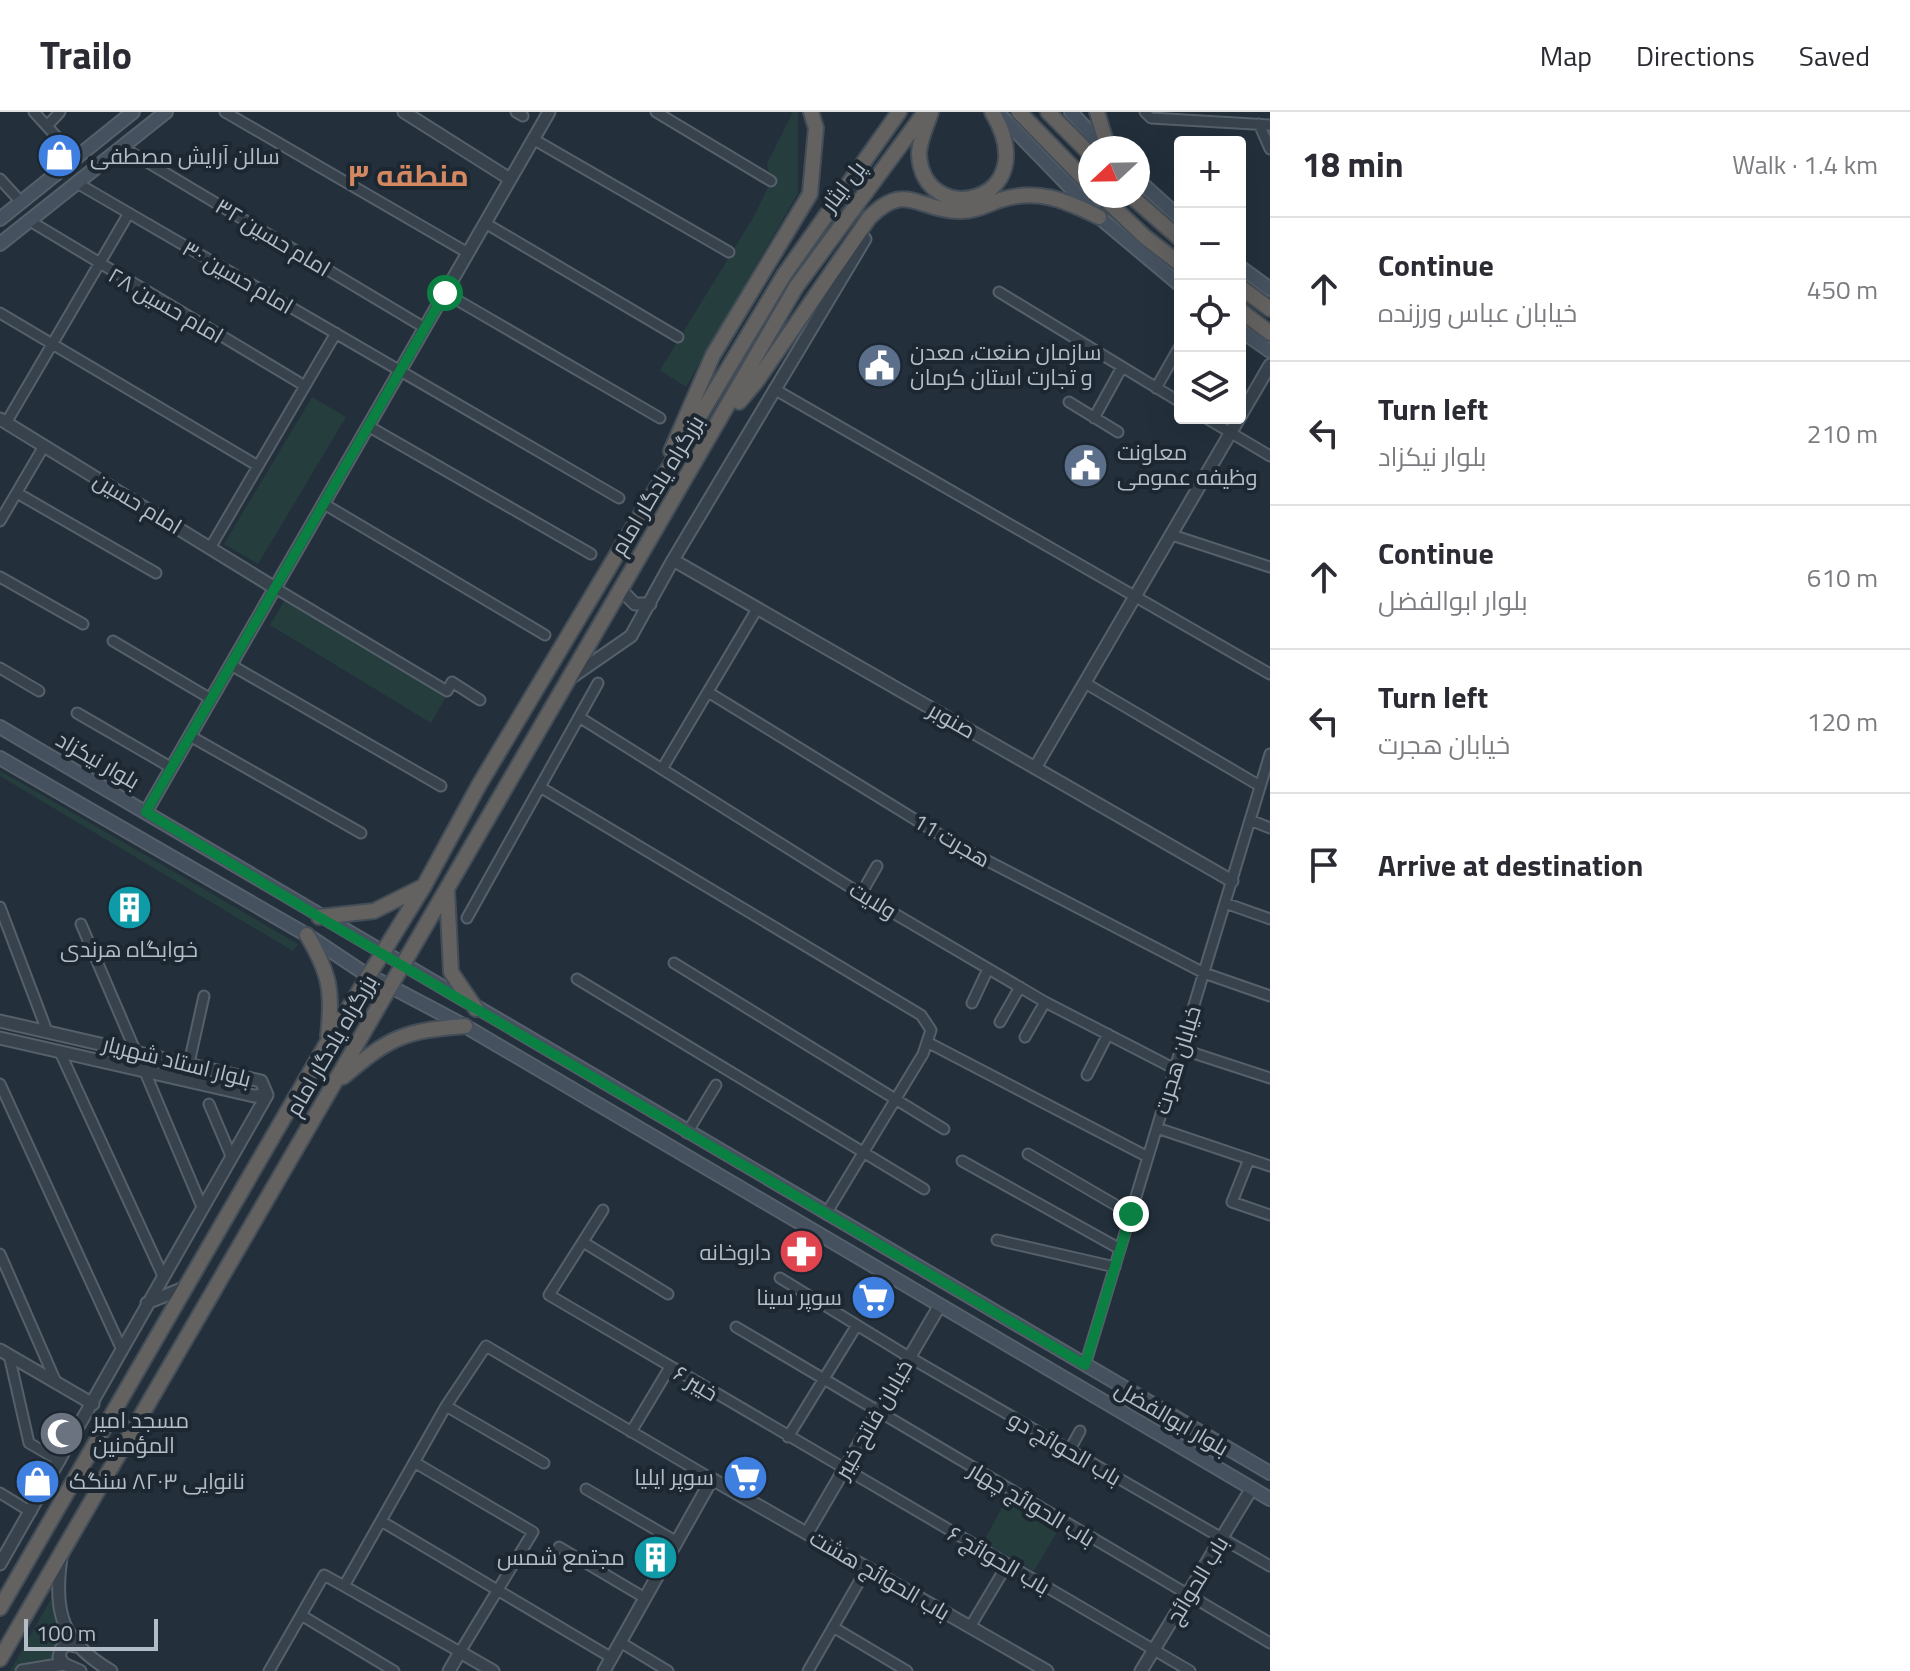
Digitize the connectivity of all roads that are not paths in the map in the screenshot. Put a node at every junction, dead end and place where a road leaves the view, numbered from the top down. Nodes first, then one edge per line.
1 (34, 112) edge
2 (60, 112) edge
3 (166, 112) edge
4 (225, 112) edge
5 (404, 112) edge
6 (549, 112) edge
7 (656, 112) edge
8 (811, 112) edge
9 (899, 112) edge
10 (928, 112) edge
11 (995, 112) edge
12 (1019, 112) edge
13 (1048, 112) edge
14 (1071, 112) edge
15 (1097, 112) edge
16 (1145, 112) edge
17 (127, 114) edge
18 (1265, 124) edge
19 (47, 126) junction
20 (1094, 136) edge
21 (1103, 136) edge
22 (533, 139) junction
23 (1078, 142) edge
24 (122, 147) junction
25 (1270, 149) edge
26 (76, 158) junction
27 (1078, 173) edge
28 (0, 179) edge
29 (510, 179) junction
30 (771, 181) dead end
31 (77, 183) junction
32 (1150, 191) edge
33 (21, 202) junction
34 (1115, 208) edge
35 (1145, 208) edge
36 (129, 213) junction
37 (1174, 213) edge
38 (1099, 217) junction
39 (0, 219) edge
40 (30, 221) junction
41 (485, 223) junction
42 (1174, 234) edge
43 (865, 239) dead end
44 (0, 244) edge
45 (729, 252) dead end
46 (468, 253) junction
47 (1174, 259) edge
48 (1155, 263) junction
49 (98, 265) junction
50 (1174, 271) edge
51 (1246, 271) edge
52 (784, 275) joint
53 (1174, 280) edge
54 (796, 287) joint
55 (1270, 289) edge
56 (1246, 291) edge
57 (999, 292) dead end
58 (445, 293) junction
59 (1270, 309) edge
60 (0, 313) edge
61 (1246, 315) edge
62 (425, 328) junction
63 (336, 333) junction
64 (1270, 333) edge
65 (1246, 334) edge
66 (678, 337) dead end
67 (52, 345) junction
68 (1270, 351) edge
69 (1177, 352) edge
70 (1270, 365) edge
71 (1122, 367) junction
72 (400, 371) junction
73 (305, 386) junction
74 (1156, 388) junction
75 (774, 389) junction
76 (1174, 398) edge
77 (1069, 402) dead end
78 (660, 418) dead end
79 (1094, 418) junction
80 (3, 421) edge
81 (720, 423) junction
82 (1215, 424) edge
83 (368, 426) junction
84 (1118, 432) dead end
85 (1231, 434) junction
86 (44, 446) junction
87 (1270, 456) edge
88 (258, 466) junction
89 (660, 481) junction
90 (17, 493) junction
91 (619, 498) dead end
92 (324, 504) junction
93 (0, 521) edge
94 (1172, 535) junction
95 (210, 548) junction
96 (591, 554) dead end
97 (673, 560) junction
98 (1270, 567) edge
99 (156, 573) dead end
100 (0, 577) edge
101 (275, 588) junction
102 (621, 590) junction
103 (1135, 598) junction
104 (650, 604) junction
105 (757, 609) junction
106 (83, 624) dead end
107 (545, 635) dead end
108 (113, 641) dead end
109 (231, 665) junction
110 (0, 668) edge
111 (1270, 674) edge
112 (569, 680) junction
113 (598, 683) dead end
114 (1085, 683) junction
115 (39, 691) dead end
116 (708, 692) junction
117 (211, 699) junction
118 (480, 700) dead end
119 (77, 713) dead end
120 (579, 717) junction
121 (0, 727) edge
122 (190, 736) junction
123 (1270, 754) edge
124 (0, 758) edge
125 (172, 768) junction
126 (1035, 768) junction
127 (662, 769) junction
128 (441, 786) dead end
129 (1260, 786) junction
130 (540, 787) junction
131 (146, 812) junction
132 (1250, 820) junction
133 (1270, 828) edge
134 (361, 833) dead end
135 (133, 834) junction
136 (877, 866) dead end
137 (1232, 881) junction
138 (424, 886) junction
139 (447, 888) junction
140 (861, 894) junction
141 (1225, 903) junction
142 (0, 907) edge
143 (319, 917) junction
144 (467, 918) dead end
145 (1270, 919) edge
146 (81, 924) dead end
147 (307, 935) junction
148 (381, 954) junction
149 (674, 963) dead end
150 (403, 966) junction
151 (988, 969) junction
152 (1204, 973) junction
153 (368, 975) junction
154 (577, 979) dead end
155 (391, 985) junction
156 (1020, 987) junction
157 (204, 996) dead end
158 (1270, 996) edge
159 (1045, 1002) junction
160 (972, 1003) dead end
161 (476, 1009) junction
162 (0, 1021) edge
163 (1000, 1022) dead end
164 (465, 1026) junction
165 (47, 1031) junction
166 (1108, 1034) junction
167 (1025, 1037) dead end
168 (0, 1038) edge
169 (927, 1042) junction
170 (327, 1043) junction
171 (1181, 1049) junction
172 (135, 1050) junction
173 (60, 1052) junction
174 (189, 1063) junction
175 (1175, 1069) junction
176 (145, 1072) junction
177 (1087, 1075) dead end
178 (1270, 1078) edge
179 (186, 1081) junction
180 (0, 1084) edge
181 (333, 1085) junction
182 (716, 1085) dead end
183 (267, 1095) junction
184 (896, 1099) junction
185 (209, 1104) dead end
186 (1157, 1128) junction
187 (944, 1129) dead end
188 (687, 1133) junction
189 (716, 1150) junction
190 (863, 1151) junction
191 (1028, 1154) dead end
192 (231, 1156) junction
193 (1148, 1157) junction
194 (1249, 1159) junction
195 (962, 1161) dead end
196 (1270, 1166) edge
197 (706, 1167) junction
198 (924, 1189) dead end
199 (202, 1207) junction
200 (603, 1210) dead end
201 (826, 1214) junction
202 (1131, 1214) junction
203 (1270, 1215) edge
204 (997, 1240) dead end
205 (583, 1242) junction
206 (1120, 1249) junction
207 (0, 1254) edge
208 (1115, 1267) junction
209 (163, 1276) junction
210 (780, 1278) dead end
211 (187, 1287) junction
212 (668, 1294) dead end
213 (147, 1303) junction
214 (940, 1305) junction
215 (857, 1325) junction
216 (736, 1327) dead end
217 (122, 1350) junction
218 (4, 1352) edge
219 (909, 1357) junction
220 (1085, 1365) junction
221 (670, 1367) junction
222 (823, 1380) junction
223 (56, 1382) junction
224 (93, 1404) junction
225 (446, 1406) junction
226 (877, 1412) junction
227 (1080, 1431) dead end
228 (631, 1432) junction
229 (788, 1437) junction
230 (1069, 1451) junction
231 (60, 1461) junction
232 (414, 1462) junction
233 (544, 1463) dead end
234 (844, 1470) junction
235 (1270, 1473) edge
236 (712, 1479) junction
237 (1252, 1488) junction
238 (586, 1489) dead end
239 (0, 1493) edge
240 (1270, 1499) edge
241 (58, 1506) junction
242 (31, 1512) junction
243 (381, 1521) junction
244 (807, 1533) junction
245 (1221, 1539) junction
246 (677, 1542) junction
247 (559, 1547) dead end
248 (61, 1558) junction
249 (1, 1562) edge
250 (1007, 1565) junction
251 (1270, 1566) edge
252 (867, 1568) junction
253 (344, 1586) junction
254 (498, 1590) junction
255 (1187, 1595) junction
256 (645, 1598) junction
257 (0, 1608) edge
258 (301, 1615) junction
259 (833, 1627) junction
260 (970, 1627) junction
261 (620, 1642) junction
262 (1270, 1643) edge
263 (75, 1646) junction
264 (1154, 1650) junction
265 (460, 1652) junction
266 (612, 1658) junction
267 (0, 1659) edge
268 (64, 1664) junction
269 (22, 1671) edge
270 (80, 1671) edge
271 (111, 1671) edge
272 (269, 1671) edge
273 (394, 1671) edge
274 (449, 1671) edge
275 (493, 1671) edge
276 (604, 1671) edge
277 (668, 1671) edge
278 (808, 1671) edge
279 (907, 1671) edge
280 (1047, 1671) edge
281 (1141, 1671) edge
282 (1190, 1671) edge

1 - 19 street
2 - 19 street
3 - 24 main road
4 - 46 street
5 - 29 street
6 - 22 street
7 - 30 street
8 - 89 highway
9 - 52 highway, پل ایثار
10 - 11 highway
10 - 54 highway, پل ایثار
11 - 38 main road
12 - 27 highway
13 - 23 highway
14 - 20 main road
15 - 21 highway
16 - 18 street
17 - 26 main road
18 - 25 street
19 - 26 street
22 - 29 street
22 - 45 street
24 - 31 main road
24 - 62 street, امام حسین ۳۲
26 - 33 main road
28 - 33 street
29 - 41 street
31 - 36 street, امام حسین ۳۰
31 - 40 main road
32 - 37 main road
33 - 39 main road
34 - 47 highway
35 - 42 highway
36 - 49 street
36 - 63 street, امام حسین ۳۰
38 - 48 main road
38 - 81 highway
40 - 44 main road
40 - 49 street, امام حسین ۲۸
41 - 46 street
41 - 66 street
43 - 75 street
46 - 58 street
48 - 50 main road
48 - 53 main road
49 - 67 street
49 - 73 street, امام حسین ۲۸
51 - 55 main road
52 - 89 highway, بزرگراه یادگار امام
54 - 81 highway, بزرگراه یادگار امام
56 - 59 highway
57 - 71 street
58 - 62 street
58 - 78 street
60 - 67 street
61 - 64 highway
62 - 72 street
63 - 72 street, امام حسین ۳۰
63 - 73 street
65 - 68 main road
67 - 80 street
67 - 88 street
69 - 74 street
70 - 85 street
71 - 74 street
71 - 79 street
72 - 83 street
72 - 91 street, امام حسین ۳۰
73 - 88 street
74 - 76 street
75 - 97 street
75 - 103 street
77 - 79 street
79 - 84 street
80 - 86 street, امام حسین
81 - 102 highway, بزرگراه یادگار امام
82 - 85 street
83 - 92 street
83 - 96 street
85 - 87 street
85 - 94 street
86 - 90 street
86 - 95 street, امام حسین
88 - 95 street
89 - 138 highway, بزرگراه یادگار امام
90 - 93 street
90 - 99 street
92 - 101 street
92 - 107 street
94 - 98 street
94 - 103 street
95 - 101 street, امام حسین
97 - 104 street
97 - 105 street, صنوبر
100 - 106 street
101 - 109 street
101 - 118 street
102 - 104 street
102 - 112 highway, بزرگراه یادگار امام
103 - 111 street
103 - 114 street
104 - 112 street
105 - 116 street
105 - 126 street, صنوبر
108 - 117 street
109 - 117 street
109 - 128 street
110 - 115 street
112 - 139 highway, بزرگراه یادگار امام
113 - 120 street
114 - 126 street
114 - 129 street
116 - 127 street
116 - 152 street, هجرت 11
117 - 122 street
119 - 125 street
120 - 127 street, ولایت
120 - 130 street
121 - 131 main road, بلوار نیکزاد
122 - 125 street
122 - 134 street
123 - 129 street, خیابان هجرت
124 - 135 main road
125 - 131 street
126 - 137 street, صنوبر
127 - 140 street, ولایت
129 - 132 street, خیابان هجرت
130 - 144 street
130 - 169 street
131 - 135 main road
131 - 143 main road, بلوار نیکزاد
132 - 133 street
132 - 137 street, خیابان هجرت
135 - 147 main road
136 - 140 street
137 - 141 street, خیابان هجرت
138 - 143 highway
138 - 148 highway, بزرگراه یادگار امام
139 - 150 highway, بزرگراه یادگار امام
139 - 161 highway
140 - 151 street, ولایت
141 - 145 street
141 - 152 street, خیابان هجرت
142 - 165 street
143 - 148 main road, بلوار نیکزاد
146 - 172 street
147 - 153 main road
147 - 170 highway
148 - 150 main road, بلوار نیکزاد
148 - 153 highway, بزرگراه یادگار امام
149 - 184 street
150 - 155 highway, بزرگراه یادگار امام
150 - 161 main road, بلوار ابوالفضل
151 - 156 street, ولایت
151 - 160 street
152 - 158 street, هجرت 11
152 - 171 street, خیابان هجرت
153 - 155 main road, بلوار ابوالفضل
153 - 170 highway, بزرگراه یادگار امام
154 - 190 street
155 - 164 main road, بلوار ابوالفضل
155 - 181 highway, بزرگراه یادگار امام
156 - 159 street, ولایت
156 - 163 street
157 - 174 street
159 - 166 street, ولایت
159 - 167 street
161 - 188 main road, بلوار ابوالفضل
162 - 165 street, بلوار استاد شهریار
164 - 181 highway
164 - 197 main road, بلوار ابوالفضل
165 - 172 street, بلوار استاد شهریار
166 - 175 street, ولایت
166 - 177 street
168 - 173 street, بلوار استاد شهریار
169 - 184 street
169 - 193 street
170 - 211 highway, بزرگراه یادگار امام
171 - 175 street, خیابان هجرت
171 - 178 street
172 - 174 street, بلوار استاد شهریار
173 - 176 street, بلوار استاد شهریار
173 - 209 street
174 - 179 street
174 - 183 street, بلوار استاد شهریار
175 - 186 street, خیابان هجرت
176 - 179 street, بلوار استاد شهریار
176 - 199 street
179 - 183 street, بلوار استاد شهریار
180 - 217 street
181 - 248 highway, بزرگراه یادگار امام
182 - 188 street
183 - 192 street
184 - 187 street
184 - 190 street
185 - 192 street
186 - 193 street, خیابان هجرت
186 - 194 street
188 - 189 main road, بلوار ابوالفضل
189 - 197 main road
189 - 201 main road, بلوار ابوالفضل
190 - 198 street
190 - 201 street
191 - 202 street
192 - 199 street
193 - 202 street, خیابان هجرت
194 - 196 street
194 - 203 street
195 - 206 street
197 - 214 main road, بلوار ابوالفضل
199 - 209 street
200 - 205 street
201 - 220 main road, بلوار ابوالفضل
202 - 206 street, خیابان هجرت
204 - 208 street
205 - 212 street
205 - 221 street, خیبر ۶
206 - 208 street, خیابان هجرت
207 - 223 street
208 - 220 street, خیابان هجرت
209 - 213 street
210 - 215 street, باب الحوائج دو
211 - 213 street
211 - 241 highway, بزرگراه یادگار امام
213 - 217 street
214 - 219 street, خیابان فاتح خیبر
214 - 237 main road, بلوار ابوالفضل
215 - 219 street, باب الحوائج دو
215 - 222 street
216 - 222 street, باب الحوائج چهار
217 - 224 street
218 - 223 street
218 - 231 street
219 - 226 street, خیابان فاتح خیبر
219 - 230 street, باب الحوائج دو
220 - 235 main road, بلوار ابوالفضل
221 - 228 street
221 - 229 street, خیبر ۶
222 - 226 street, باب الحوائج چهار
222 - 229 street
223 - 224 street
224 - 231 street
225 - 228 street
225 - 232 street
225 - 233 street
226 - 234 street, خیابان فاتح خیبر
226 - 255 street, باب الحوائج چهار
227 - 230 street
228 - 236 street
229 - 234 street, خیبر ۶
230 - 245 street, باب الحوائج دو
231 - 242 street
232 - 243 street
232 - 254 street
234 - 244 street, خیابان فاتح خیبر
234 - 250 street, باب الحوائج ۶
236 - 244 street, باب الحوائج هشت
236 - 246 street
237 - 240 main road, بلوار ابوالفضل
237 - 245 street, باب الحوائج
238 - 246 street
239 - 242 street
241 - 242 street
241 - 257 highway, بزرگراه یادگار امام
242 - 249 street
243 - 253 street
243 - 254 street
244 - 252 street, باب الحوائج هشت
245 - 251 street, باب الحوائج دو
245 - 255 street, باب الحوائج
246 - 256 street
247 - 256 street
248 - 263 street
248 - 267 highway, بزرگراه یادگار امام
250 - 260 street
250 - 264 street, باب الحوائج ۶
252 - 259 street
252 - 260 street, باب الحوائج هشت
253 - 258 street
253 - 265 street
254 - 265 street
254 - 266 street
255 - 262 street, باب الحوائج چهار
255 - 264 street, باب الحوائج
256 - 261 street
258 - 272 street
258 - 273 street
259 - 278 street
259 - 279 street
260 - 280 street, باب الحوائج هشت
261 - 266 street
261 - 277 street
263 - 268 street
263 - 271 street
264 - 281 street, باب الحوائج
264 - 282 street, باب الحوائج ۶
265 - 274 street
265 - 275 street
266 - 276 street
268 - 269 street
268 - 270 street

